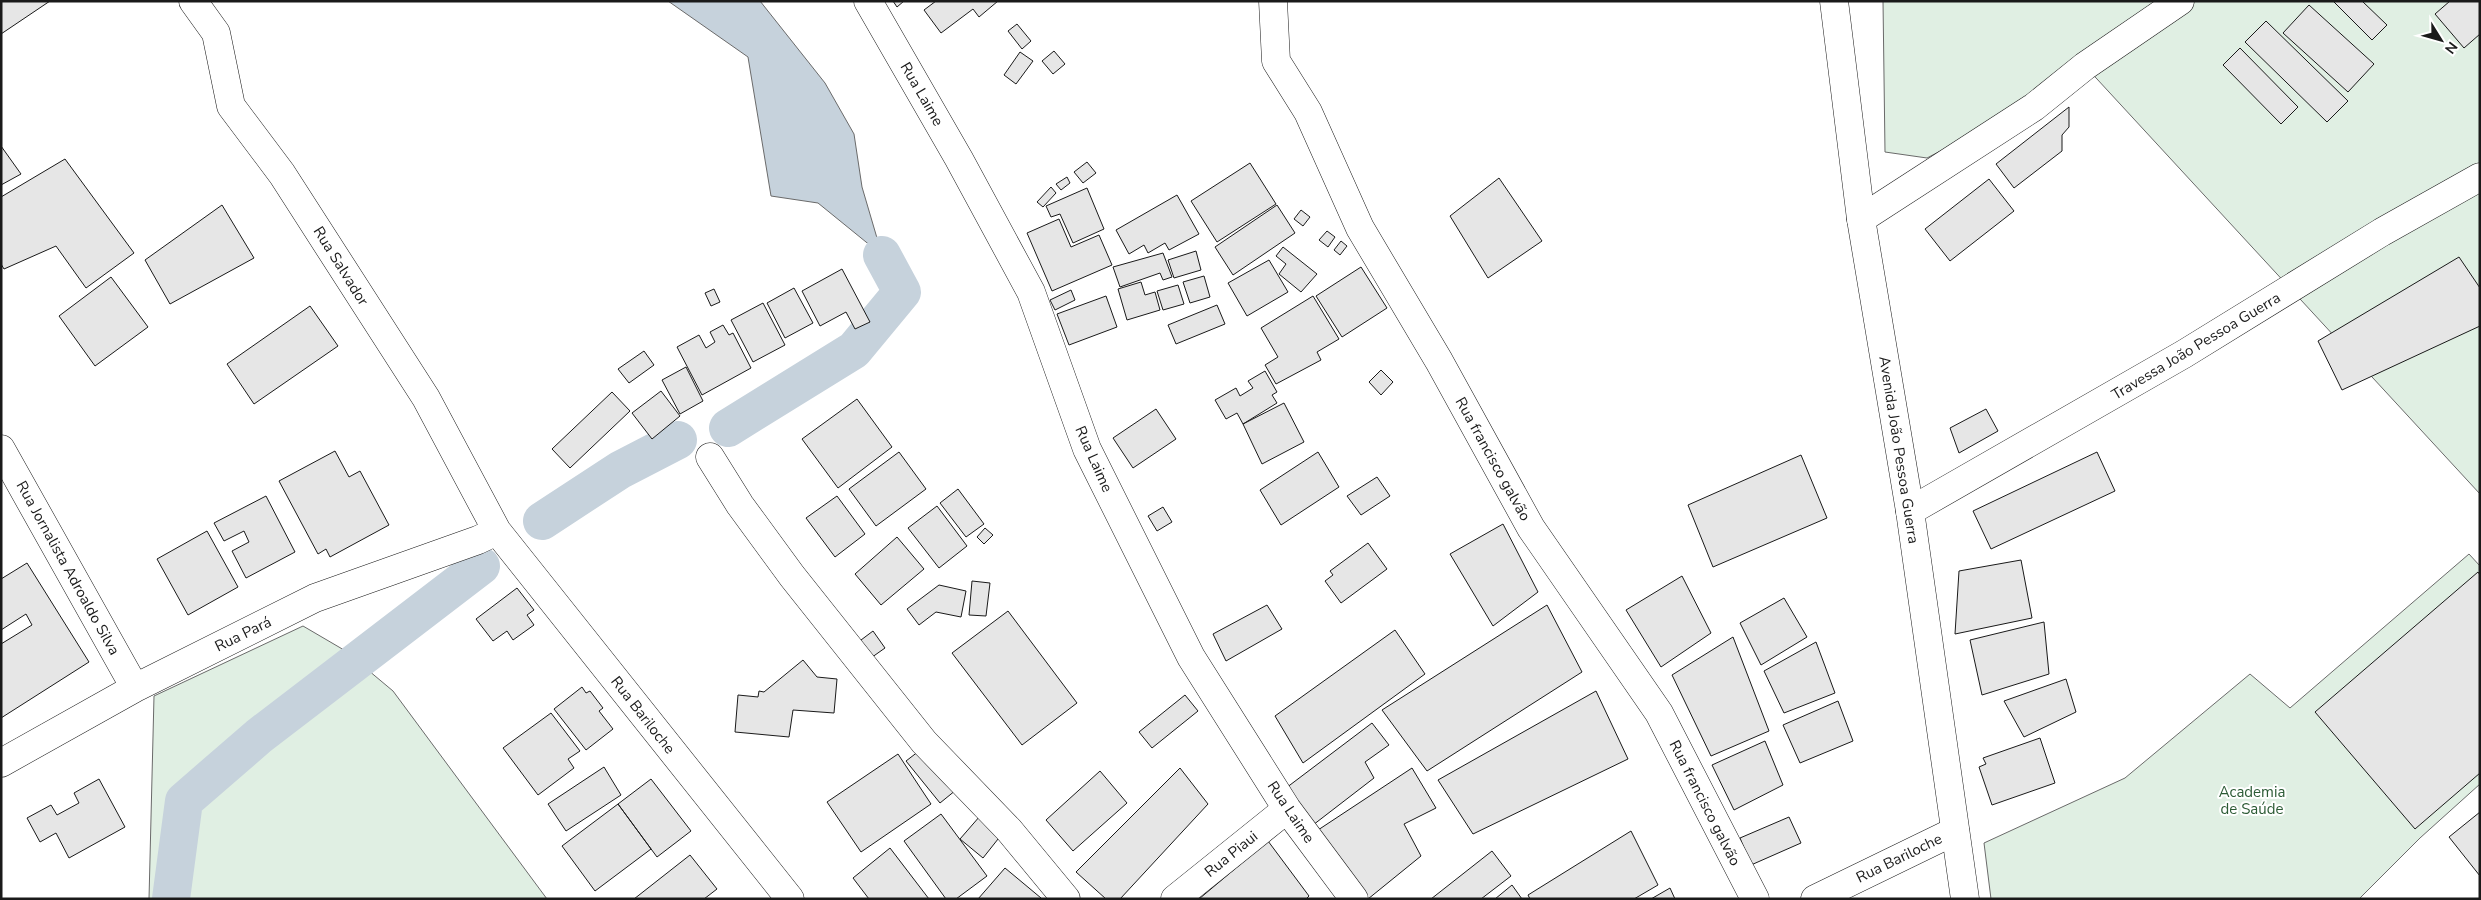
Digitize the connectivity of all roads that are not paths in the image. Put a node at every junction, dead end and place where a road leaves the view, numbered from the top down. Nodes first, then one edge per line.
1 (194, 1) edge
2 (868, 1) edge
3 (1273, 1) edge
4 (1834, 1) edge
5 (2180, 1) edge
6 (2480, 177) edge
7 (1861, 219) junction
8 (1, 449) edge
9 (710, 456) dead end
10 (1910, 511) junction
11 (497, 531) junction
12 (135, 688) junction
13 (1, 763) edge
14 (1287, 808) junction
15 (1955, 831) junction
16 (790, 899) edge
17 (1066, 899) edge
18 (1174, 899) edge
19 (1354, 899) edge
20 (1755, 899) edge
21 (1815, 899) edge
22 (1965, 899) edge

1 - 11 street, Rua Salvador
2 - 14 street, Rua Laime
3 - 20 street, Rua francisco galvão
4 - 7 street, Avenida João Pessoa Guerra
5 - 7 street
6 - 10 street, Travessa João Pessoa Guerra
7 - 10 street, Avenida João Pessoa Guerra
8 - 12 street, Rua Jornalista Adroaldo Silva
9 - 17 street
10 - 15 street, Avenida João Pessoa Guerra
11 - 12 street, Rua Pará
11 - 16 street, Rua Bariloche
12 - 13 street, Rua Pará
14 - 18 street, Rua Piaui
14 - 19 street, Rua Laime
15 - 21 street, Rua Bariloche
15 - 22 street, Avenida João Pessoa Guerra

